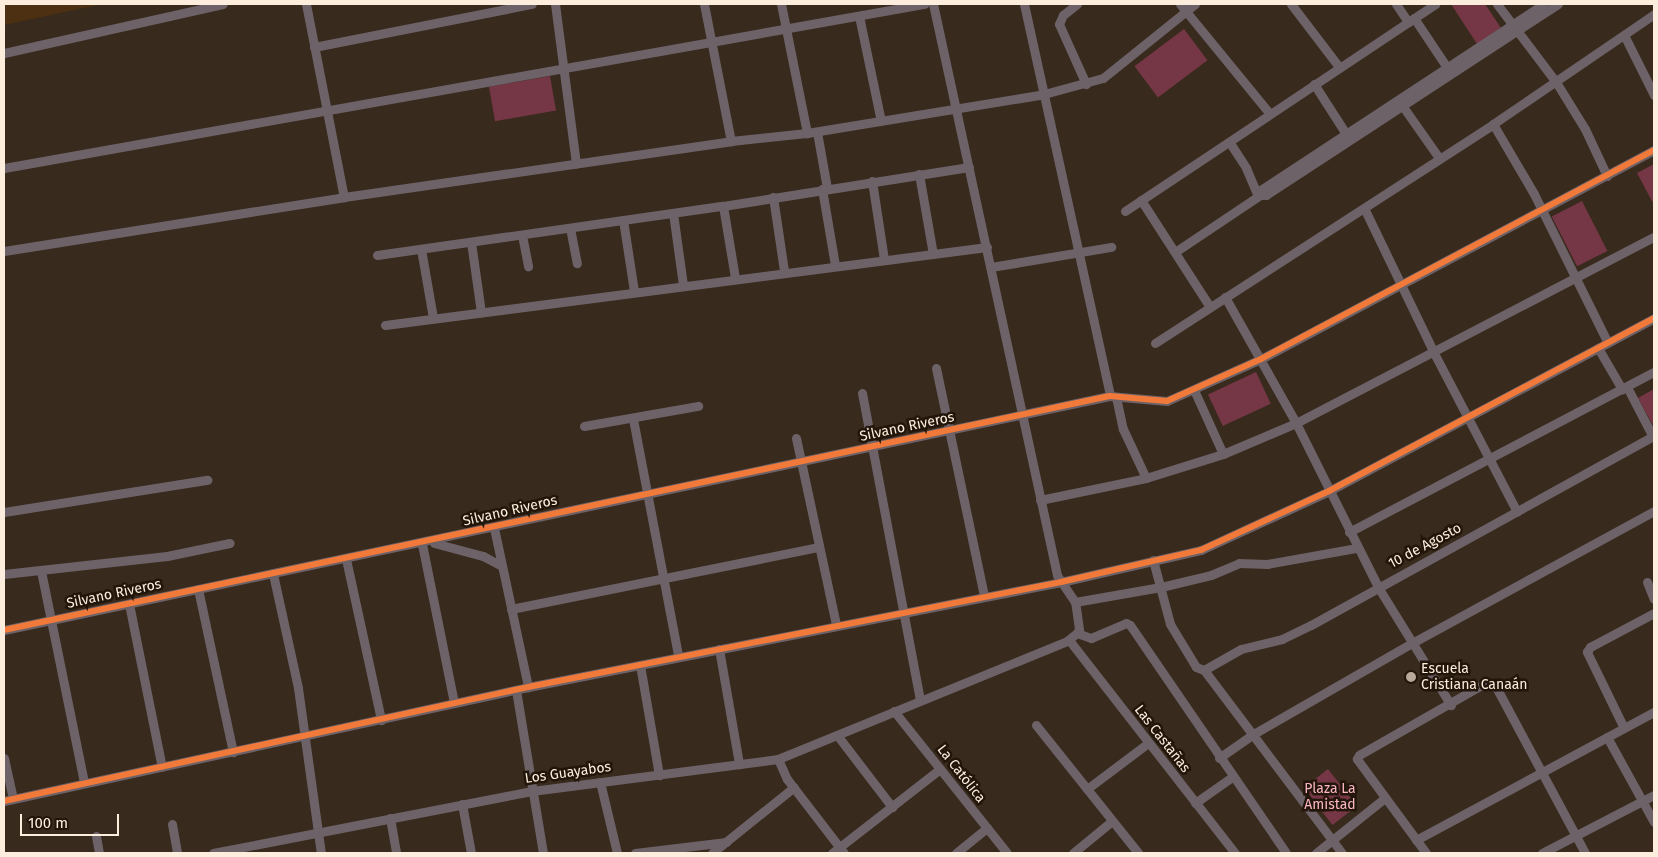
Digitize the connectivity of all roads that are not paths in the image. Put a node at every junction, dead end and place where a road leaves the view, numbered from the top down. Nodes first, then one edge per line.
1 (223, 4) edge
2 (306, 4) edge
3 (532, 4) edge
4 (555, 4) edge
5 (704, 4) edge
6 (782, 4) edge
7 (924, 4) edge
8 (933, 4) edge
9 (1024, 4) edge
10 (1077, 4) edge
11 (1195, 4) edge
12 (1291, 4) edge
13 (1396, 4) edge
14 (1435, 4) edge
15 (1496, 4) edge
16 (1544, 4) edge
17 (1558, 4) edge
18 (1183, 7) edge
19 (1654, 14) edge
20 (859, 16) junction
21 (1411, 20) junction
22 (786, 27) junction
23 (1514, 28) junction
24 (1625, 37) junction
25 (711, 41) junction
26 (314, 47) junction
27 (4, 53) edge
28 (564, 67) junction
29 (1339, 67) junction
30 (1449, 71) junction
31 (1556, 82) junction
32 (1086, 84) junction
33 (1314, 84) junction
34 (1044, 94) junction
35 (1654, 95) edge
36 (1400, 103) junction
37 (954, 108) junction
38 (328, 110) junction
39 (1270, 114) junction
40 (881, 121) junction
41 (1493, 124) junction
42 (816, 132) junction
43 (806, 133) junction
44 (1348, 137) junction
45 (730, 141) junction
46 (1230, 143) junction
47 (1654, 150) edge
48 (1439, 158) junction
49 (576, 164) junction
50 (969, 167) junction
51 (4, 168) edge
52 (919, 174) junction
53 (1606, 176) junction
54 (872, 182) junction
55 (825, 188) junction
56 (773, 196) junction
57 (1259, 196) junction
58 (344, 197) junction
59 (1141, 200) junction
60 (723, 206) junction
61 (1364, 208) junction
62 (1125, 211) dead end
63 (1542, 212) junction
64 (673, 213) junction
65 (623, 220) junction
66 (570, 228) junction
67 (522, 234) junction
68 (1654, 237) edge
69 (471, 242) junction
70 (987, 247) junction
71 (1111, 247) dead end
72 (421, 249) junction
73 (4, 252) edge
74 (1078, 252) junction
75 (1175, 252) junction
76 (933, 254) junction
77 (377, 255) dead end
78 (884, 259) junction
79 (578, 263) dead end
80 (835, 265) junction
81 (528, 266) dead end
82 (991, 267) junction
83 (784, 271) junction
84 (735, 278) junction
85 (1575, 279) junction
86 (683, 284) junction
87 (1401, 286) junction
88 (634, 291) junction
89 (1224, 298) junction
90 (1210, 307) junction
91 (482, 312) junction
92 (433, 318) junction
93 (1654, 318) edge
94 (385, 325) dead end
95 (1155, 342) dead end
96 (1608, 343) junction
97 (1598, 348) junction
98 (1434, 353) junction
99 (1261, 359) junction
100 (936, 368) dead end
101 (1654, 372) edge
102 (1624, 388) junction
103 (1194, 390) junction
104 (862, 393) dead end
105 (1113, 396) junction
106 (698, 406) dead end
107 (1022, 416) junction
108 (1468, 418) junction
109 (633, 419) junction
110 (1296, 423) junction
111 (584, 426) dead end
112 (949, 431) junction
113 (1654, 436) edge
114 (796, 438) dead end
115 (873, 447) junction
116 (1224, 454) junction
117 (1490, 460) junction
118 (801, 462) junction
119 (1146, 478) junction
120 (207, 480) dead end
121 (1329, 491) junction
122 (647, 493) junction
123 (1040, 500) junction
124 (1654, 511) edge
125 (4, 512) edge
126 (1517, 512) junction
127 (494, 528) junction
128 (1349, 532) junction
129 (230, 543) dead end
130 (426, 543) junction
131 (819, 547) junction
132 (1356, 548) junction
133 (346, 559) junction
134 (1152, 560) junction
135 (502, 566) junction
136 (40, 571) junction
137 (4, 574) edge
138 (273, 574) junction
139 (664, 578) junction
140 (1061, 582) junction
141 (1647, 582) dead end
142 (1161, 587) junction
143 (1378, 587) junction
144 (198, 589) junction
145 (984, 596) junction
146 (1654, 600) edge
147 (1075, 602) junction
148 (129, 604) junction
149 (511, 609) junction
150 (906, 611) junction
151 (1654, 613) edge
152 (52, 620) junction
153 (836, 624) junction
154 (4, 630) edge
155 (1077, 633) junction
156 (1069, 640) junction
157 (1412, 643) junction
158 (719, 649) junction
159 (678, 656) junction
160 (640, 665) junction
161 (1204, 670) junction
162 (528, 687) junction
163 (516, 690) junction
164 (920, 700) junction
165 (454, 703) junction
166 (1450, 705) junction
167 (894, 711) junction
168 (1654, 712) edge
169 (381, 720) junction
170 (1036, 725) dead end
171 (1624, 728) junction
172 (837, 734) junction
173 (1250, 736) junction
174 (305, 737) junction
175 (1607, 737) junction
176 (1148, 743) junction
177 (233, 752) junction
178 (4, 758) edge
179 (778, 758) junction
180 (1219, 758) junction
181 (739, 764) junction
182 (162, 767) junction
183 (940, 769) junction
184 (1542, 772) junction
185 (659, 775) junction
186 (1232, 777) junction
187 (84, 782) junction
188 (600, 782) junction
189 (794, 787) junction
190 (1087, 789) junction
191 (532, 791) junction
192 (1654, 795) edge
193 (1384, 798) junction
194 (8, 800) edge
195 (1643, 801) junction
196 (1195, 803) junction
197 (462, 804) junction
198 (892, 807) junction
199 (390, 818) junction
200 (1112, 821) junction
201 (1654, 822) edge
202 (172, 824) dead end
203 (987, 828) junction
204 (317, 833) junction
205 (96, 836) dead end
206 (1576, 836) junction
207 (1332, 840) junction
208 (1416, 840) junction
209 (726, 842) junction
210 (842, 850) edge
211 (99, 853) edge
212 (177, 853) edge
213 (213, 853) edge
214 (321, 853) edge
215 (396, 853) edge
216 (470, 853) edge
217 (543, 853) edge
218 (617, 853) edge
219 (635, 853) edge
220 (712, 853) edge
221 (832, 853) edge
222 (956, 853) edge
223 (1007, 853) edge
224 (1073, 853) edge
225 (1138, 853) edge
226 (1235, 853) edge
227 (1286, 853) edge
228 (1316, 853) edge
229 (1342, 853) edge
230 (1426, 853) edge
231 (1542, 853) edge
232 (1586, 853) edge

1 - 27 street
2 - 26 street
3 - 26 street
4 - 28 street
5 - 25 street
6 - 22 street
7 - 20 street
8 - 37 street
9 - 34 street
10 - 32 street
11 - 18 street
12 - 29 street
13 - 21 street
14 - 21 street
15 - 23 street
16 - 23 street
17 - 23 street
18 - 32 street
18 - 39 street
19 - 24 street
20 - 22 street
20 - 40 street
21 - 29 street
21 - 30 street
22 - 25 street
22 - 43 street
23 - 30 street
23 - 31 street
24 - 31 street
24 - 35 street
25 - 28 street
25 - 45 street
26 - 38 street
28 - 38 street
28 - 49 street
29 - 33 street
30 - 36 street
31 - 41 street
31 - 53 street
32 - 34 street
33 - 39 street
33 - 44 street
34 - 37 street
34 - 74 street
36 - 44 street
36 - 48 street
37 - 40 street
37 - 50 street
38 - 51 street
38 - 58 street
39 - 46 street
40 - 42 street
41 - 48 street
41 - 63 street
42 - 43 street
42 - 55 street
43 - 45 street
44 - 57 street
45 - 49 street
46 - 57 street
46 - 59 street
47 - 53 street, Silvano Riveros
48 - 61 street
49 - 58 street
50 - 52 street
50 - 70 street
52 - 54 street
52 - 76 street
53 - 63 street, Silvano Riveros
54 - 55 street
54 - 78 street
55 - 56 street
55 - 80 street
56 - 60 street
56 - 83 street
57 - 75 street
58 - 73 street
59 - 62 street
59 - 75 street
60 - 64 street
60 - 84 street
61 - 87 street
61 - 89 street
63 - 85 street
63 - 87 street, Silvano Riveros
64 - 65 street
64 - 86 street
65 - 66 street
65 - 88 street
66 - 67 street
66 - 79 street
67 - 69 street
67 - 81 street
68 - 85 street
69 - 72 street
69 - 91 street
70 - 76 street
70 - 82 street
71 - 74 street
72 - 77 street
72 - 92 street
74 - 82 street
74 - 105 street
75 - 90 street
76 - 78 street
78 - 80 street
80 - 83 street
82 - 107 street
83 - 84 street
84 - 86 street
85 - 96 street
85 - 98 street
86 - 88 street
87 - 98 street
87 - 99 street, Silvano Riveros
88 - 91 street
89 - 90 street
89 - 99 street
90 - 95 street
91 - 92 street
92 - 94 street
93 - 96 street
96 - 97 street
97 - 102 street
97 - 108 street
98 - 108 street
98 - 110 street
99 - 103 street, Silvano Riveros
99 - 110 street
100 - 112 street
101 - 102 street
102 - 113 street
102 - 117 street
103 - 105 street, Silvano Riveros
103 - 116 street
104 - 115 street
105 - 107 street, Silvano Riveros
105 - 119 street
106 - 109 street
107 - 112 street, Silvano Riveros
107 - 123 street
108 - 117 street
108 - 121 street
109 - 111 street
109 - 122 street
110 - 116 street
110 - 121 street
112 - 115 street, Silvano Riveros
112 - 145 street
113 - 126 street, 10 de Agosto
114 - 118 street
115 - 118 street, Silvano Riveros
115 - 150 street
116 - 119 street
117 - 126 street
117 - 128 street
118 - 122 street, Silvano Riveros
118 - 131 street
119 - 123 street
120 - 125 street
121 - 128 street
121 - 134 street
122 - 127 street, Silvano Riveros
122 - 139 street
123 - 140 street
124 - 157 street
126 - 143 street, 10 de Agosto
127 - 130 street, Silvano Riveros
127 - 135 street
128 - 132 street
129 - 136 street
130 - 133 street, Silvano Riveros
130 - 135 street
130 - 165 street
131 - 139 street
131 - 153 street
132 - 142 street
132 - 143 street
133 - 138 street, Silvano Riveros
133 - 169 street
134 - 140 street
134 - 142 street
135 - 149 street
136 - 137 street
136 - 152 street
138 - 144 street, Silvano Riveros
138 - 174 street
139 - 149 street
139 - 159 street
140 - 145 street
140 - 147 street
141 - 146 street
142 - 147 street
142 - 161 street
143 - 157 street
143 - 161 street, 10 de Agosto
144 - 148 street, Silvano Riveros
144 - 177 street
145 - 150 street
147 - 155 street
148 - 152 street, Silvano Riveros
148 - 182 street
149 - 162 street
150 - 153 street
150 - 164 street
151 - 171 street
152 - 154 street, Silvano Riveros
152 - 187 street
153 - 158 street
155 - 156 street, Los Guayabos
155 - 180 street
156 - 164 street, Los Guayabos
156 - 176 street, Las Castañas
157 - 166 street
157 - 173 street
158 - 159 street
158 - 181 street
159 - 160 street
160 - 162 street
160 - 185 street
161 - 173 street
162 - 163 street
163 - 165 street
163 - 191 street
164 - 167 street, Los Guayabos
165 - 169 street
166 - 184 street
166 - 193 street
167 - 172 street, Los Guayabos
167 - 183 street, La Católica
168 - 171 street
169 - 174 street
170 - 190 street
171 - 175 street
172 - 179 street, Los Guayabos
172 - 198 street
173 - 180 street
173 - 207 street
174 - 177 street
174 - 204 street
175 - 184 street
175 - 195 street
176 - 190 street
176 - 196 street, Las Castañas
177 - 182 street
178 - 194 street
179 - 181 street, Los Guayabos
179 - 189 street
180 - 186 street
181 - 185 street, Los Guayabos
182 - 187 street
183 - 198 street
183 - 203 street, La Católica
184 - 206 street
184 - 208 street
185 - 188 street, Los Guayabos
186 - 196 street
186 - 227 street
187 - 194 street
188 - 191 street, Los Guayabos
188 - 218 street
189 - 209 street
189 - 210 street
190 - 200 street
191 - 197 street, Los Guayabos
191 - 217 street
192 - 195 street
193 - 207 street
193 - 208 street
195 - 201 street
195 - 206 street
196 - 226 street, Las Castañas
197 - 199 street, Los Guayabos
197 - 216 street
198 - 210 street
199 - 204 street, Los Guayabos
199 - 215 street
200 - 224 street
200 - 225 street
202 - 212 street
203 - 222 street
203 - 223 street, La Católica
204 - 213 street, Los Guayabos
204 - 214 street
205 - 211 street
206 - 231 street
206 - 232 street
207 - 228 street
207 - 229 street
208 - 230 street
209 - 219 street
209 - 220 street
210 - 221 street

